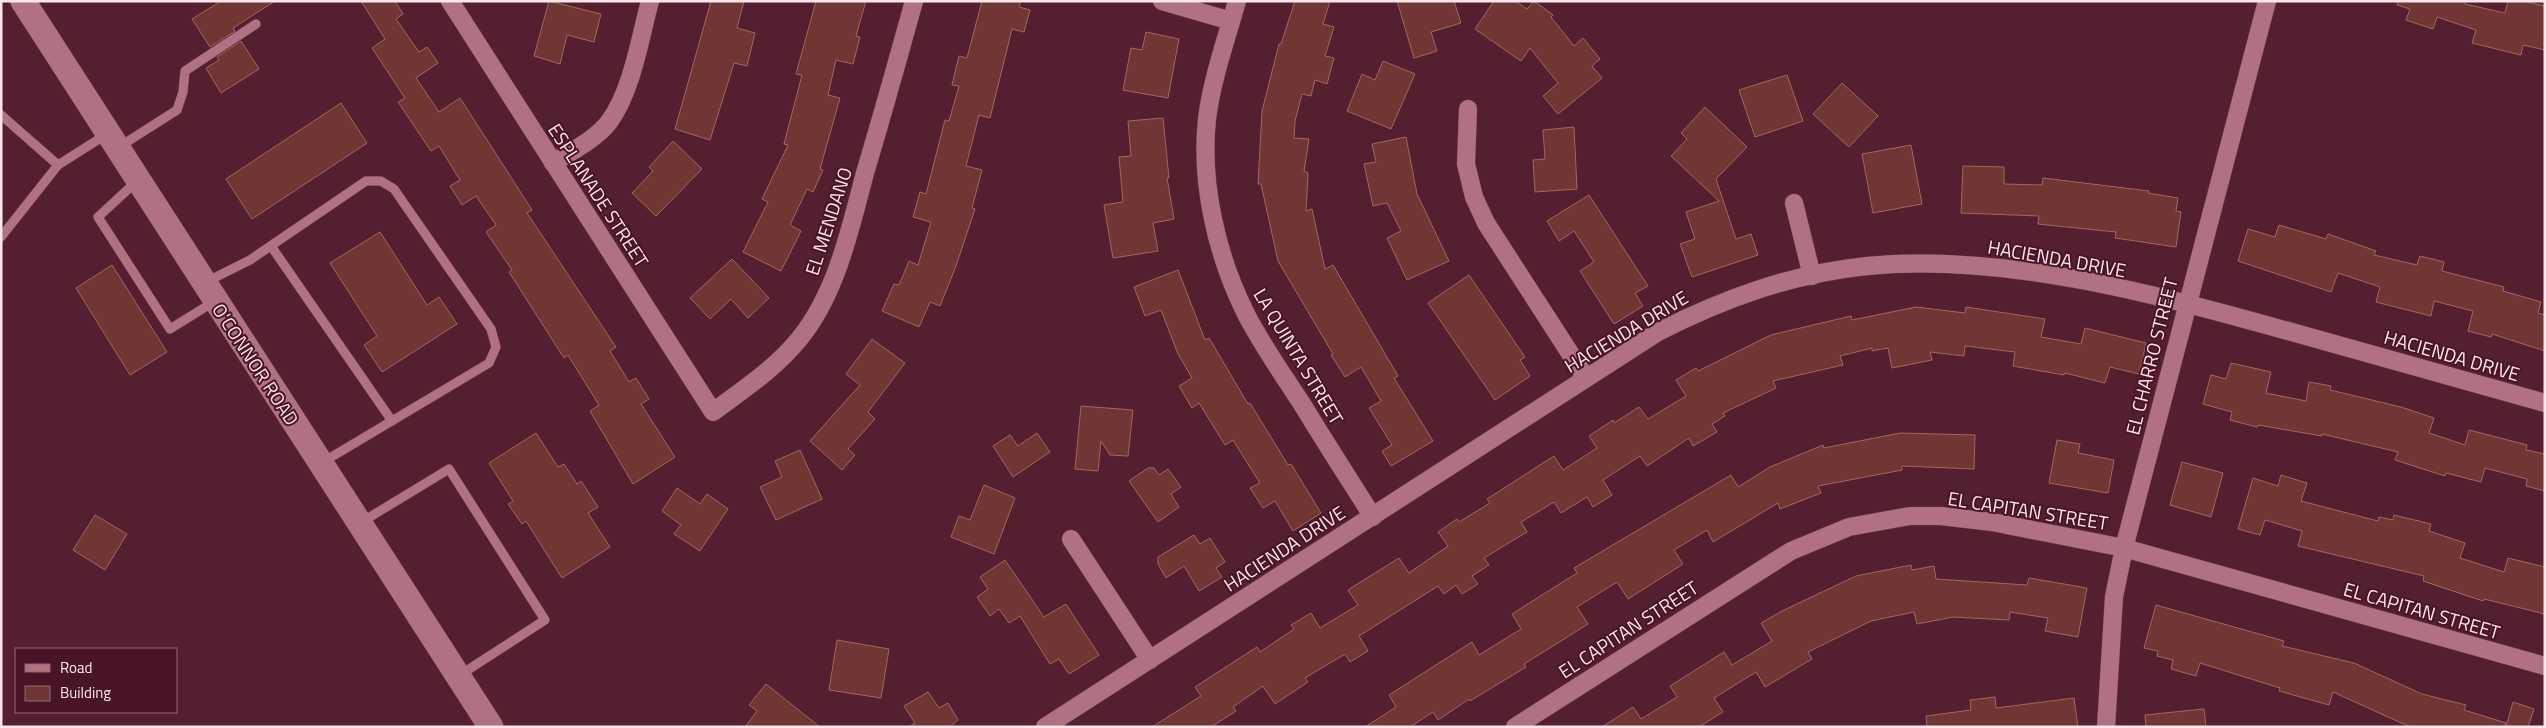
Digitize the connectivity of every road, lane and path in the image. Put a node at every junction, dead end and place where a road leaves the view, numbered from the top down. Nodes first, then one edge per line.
1 (23, 1) edge
2 (450, 1) edge
3 (650, 1) edge
4 (914, 1) edge
5 (1162, 1) edge
6 (1237, 1) edge
7 (2267, 1) edge
8 (1231, 21) junction
9 (256, 24) dead end
10 (1468, 109) dead end
11 (1, 114) edge
12 (112, 141) junction
13 (553, 163) junction
14 (58, 165) junction
15 (138, 181) junction
16 (1794, 203) dead end
17 (1, 237) edge
18 (271, 246) junction
19 (1812, 276) junction
20 (209, 292) junction
21 (2187, 303) junction
22 (1586, 378) junction
23 (2545, 403) edge
24 (713, 412) joint
25 (392, 421) junction
26 (321, 463) junction
27 (1373, 516) junction
28 (360, 523) junction
29 (1071, 539) dead end
30 (2124, 548) junction
31 (1150, 660) junction
32 (2545, 666) edge
33 (458, 676) junction
34 (491, 727) edge
35 (1046, 727) edge
36 (1515, 727) edge
37 (2106, 727) edge

1 - 12 main road, O'CONNOR ROAD
2 - 13 street, ESPLANADE STREET
3 - 13 street
4 - 24 street, EL MENDANO
5 - 8 street
6 - 8 street, LA QUINTA STREET
7 - 21 street, EL CHARRO STREET
8 - 27 street, LA QUINTA STREET
9 - 12 lane
10 - 22 street
11 - 14 lane
12 - 14 lane
12 - 15 main road, O'CONNOR ROAD
13 - 24 street, ESPLANADE STREET
14 - 17 lane
15 - 20 main road, O'CONNOR ROAD
15 - 20 lane
16 - 19 street
18 - 20 lane
18 - 25 lane
18 - 25 lane
19 - 21 street, HACIENDA DRIVE
19 - 22 street, HACIENDA DRIVE
20 - 26 main road, O'CONNOR ROAD
21 - 23 street, HACIENDA DRIVE
21 - 30 street, EL CHARRO STREET
22 - 27 street, HACIENDA DRIVE
25 - 26 lane
26 - 28 main road, O'CONNOR ROAD
27 - 31 street, HACIENDA DRIVE
28 - 33 main road, O'CONNOR ROAD
28 - 33 lane
29 - 31 street
30 - 32 street, EL CAPITAN STREET
30 - 36 street, EL CAPITAN STREET
30 - 37 street, EL CHARRO STREET
31 - 35 street, HACIENDA DRIVE
33 - 34 main road, O'CONNOR ROAD

